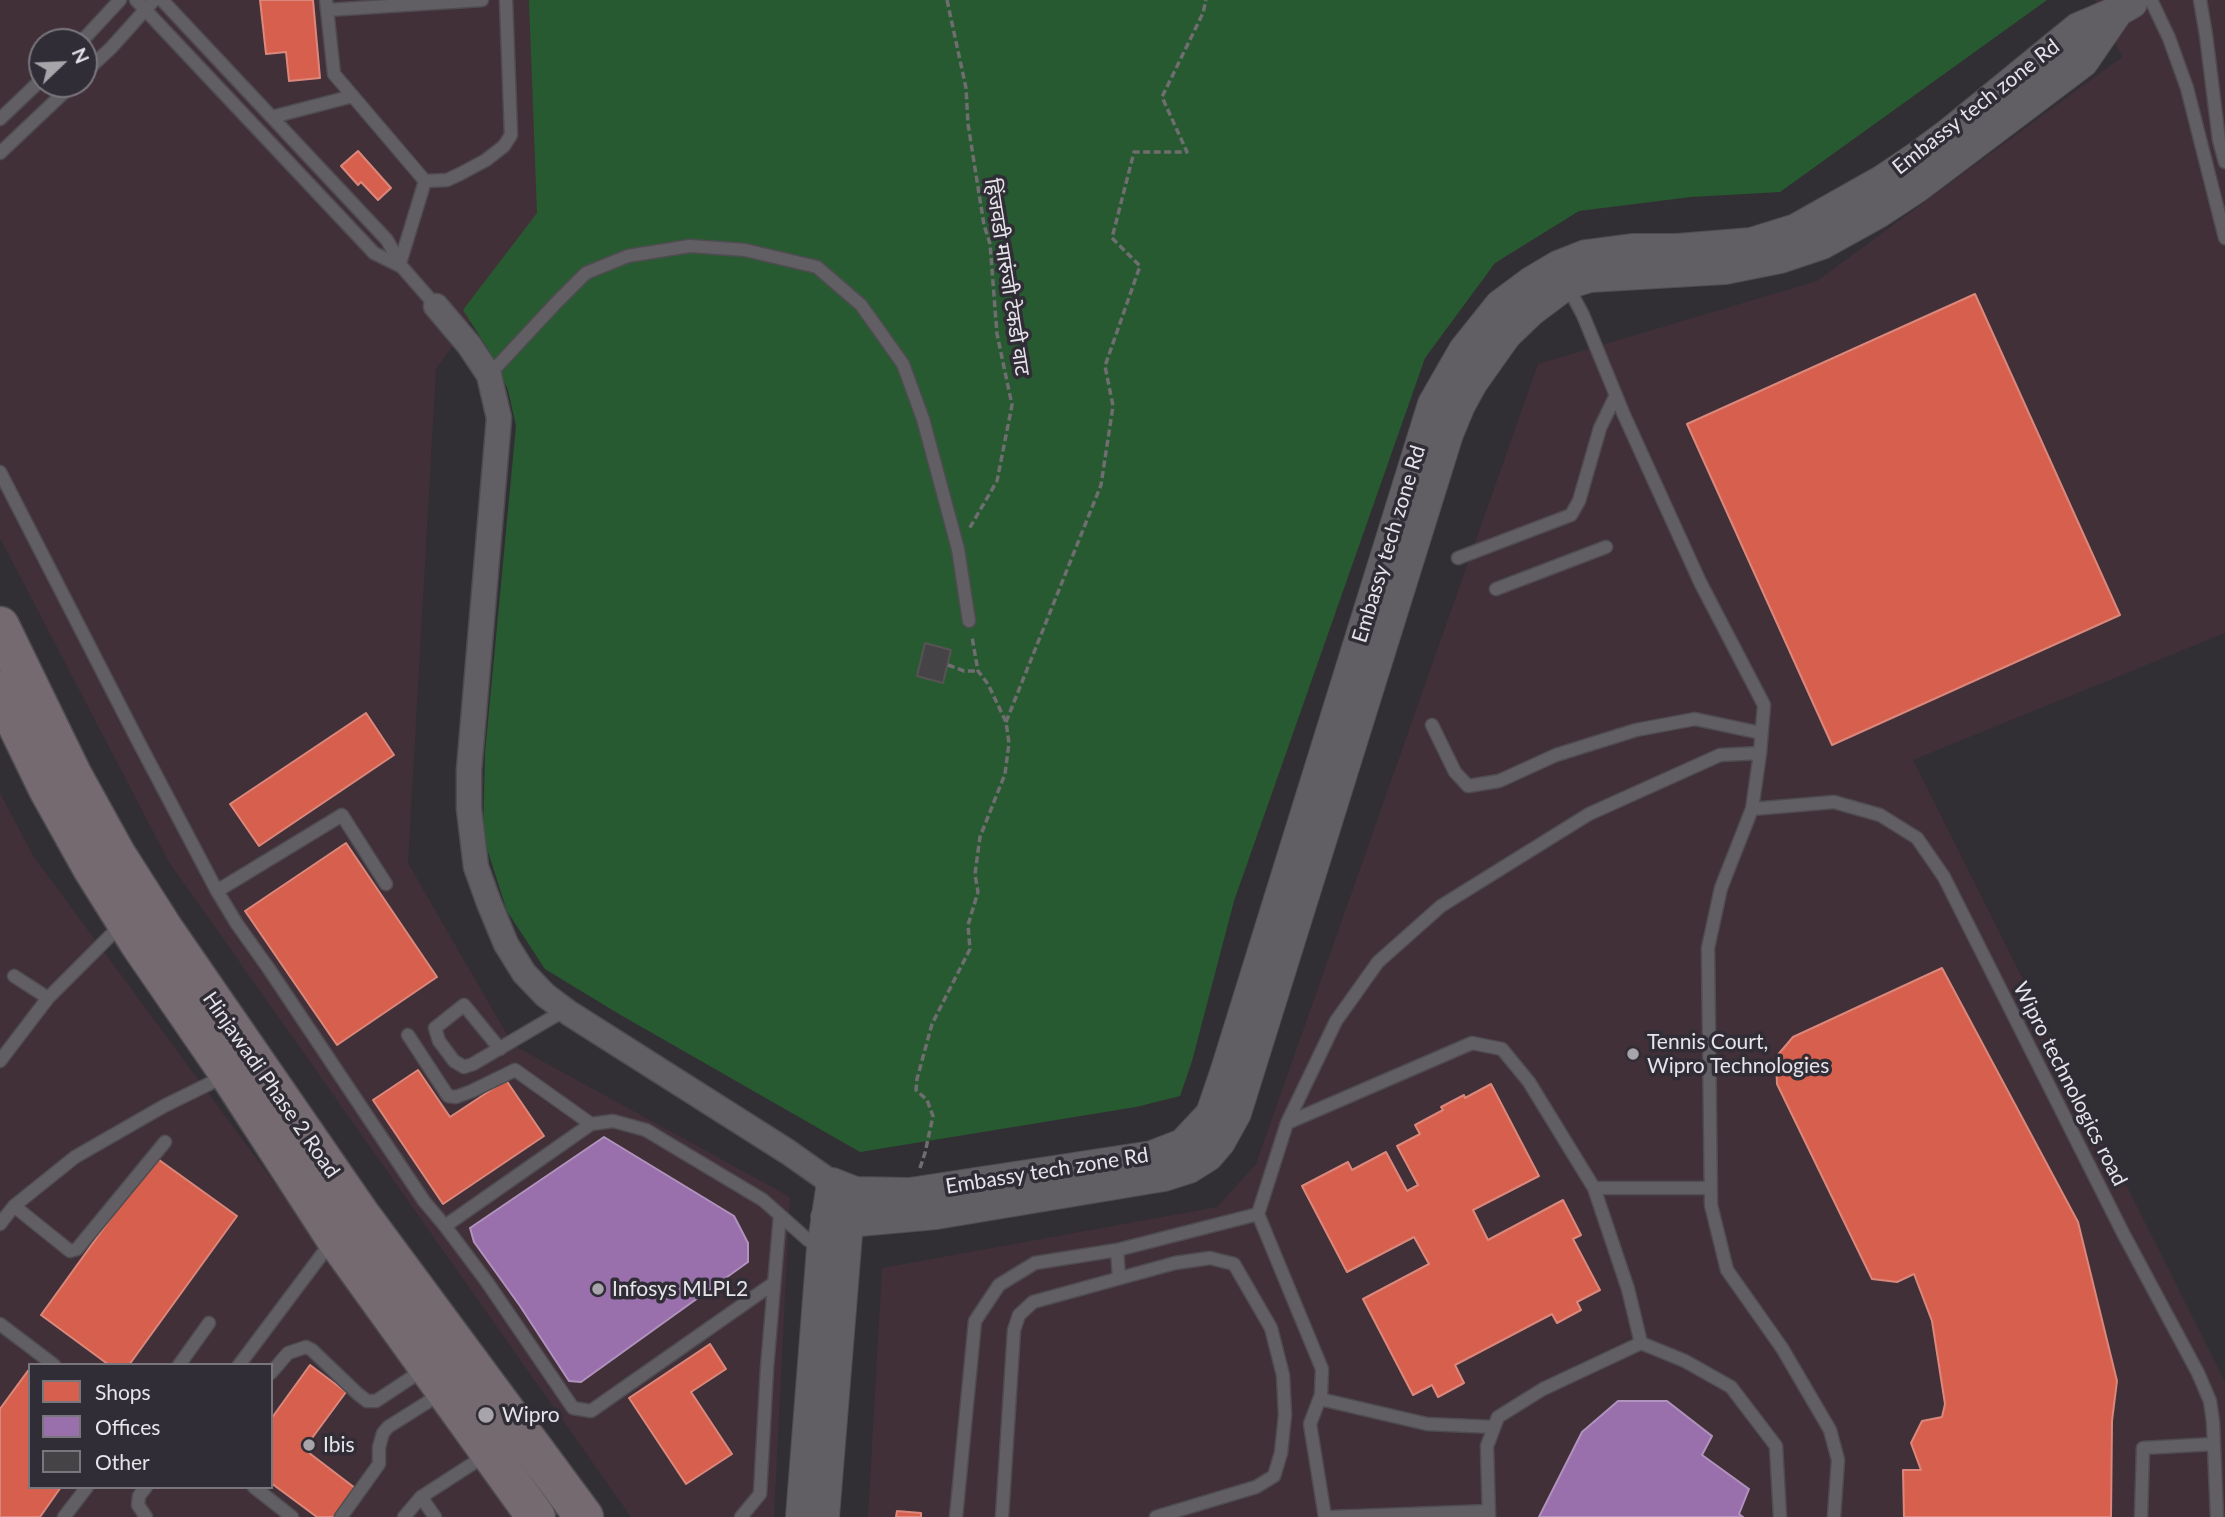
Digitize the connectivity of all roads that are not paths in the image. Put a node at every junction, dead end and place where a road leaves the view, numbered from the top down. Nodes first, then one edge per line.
1 (120, 0) edge
2 (162, 0) edge
3 (482, 0) edge
4 (506, 0) edge
5 (2200, 0) edge
6 (145, 3) edge
7 (2135, 3) edge
8 (326, 5) edge
9 (93, 28) edge
10 (98, 60) edge
11 (28, 92) edge
12 (353, 96) junction
13 (58, 98) edge
14 (272, 117) junction
15 (0, 119) edge
16 (0, 153) edge
17 (2225, 162) edge
18 (425, 181) junction
19 (2225, 238) edge
20 (401, 265) junction
21 (1562, 275) junction
22 (436, 306) joint
23 (489, 375) junction
24 (1616, 395) junction
25 (0, 472) edge
26 (1606, 547) dead end
27 (1458, 558) dead end
28 (1496, 589) dead end
29 (969, 621) road end
30 (0, 626) edge
31 (0, 690) edge
32 (1432, 725) dead end
33 (1761, 733) junction
34 (1760, 752) junction
35 (1752, 808) junction
36 (386, 884) dead end
37 (217, 891) junction
38 (125, 921) junction
39 (14, 976) dead end
40 (48, 998) junction
41 (565, 1010) junction
42 (408, 1035) dead end
43 (500, 1049) junction
44 (0, 1061) edge
45 (229, 1074) junction
46 (1287, 1123) junction
47 (591, 1124) junction
48 (165, 1142) dead end
49 (843, 1188) junction
50 (1594, 1188) junction
51 (1710, 1188) junction
52 (14, 1206) junction
53 (1258, 1214) junction
54 (780, 1216) junction
55 (837, 1219) junction
56 (0, 1224) edge
57 (445, 1226) junction
58 (335, 1238) junction
59 (822, 1248) junction
60 (1117, 1250) junction
61 (1119, 1278) junction
62 (774, 1283) junction
63 (209, 1323) dead end
64 (0, 1324) edge
65 (1641, 1343) junction
66 (51, 1363) edge
67 (180, 1363) edge
68 (241, 1363) edge
69 (273, 1371) edge
70 (437, 1379) junction
71 (1320, 1399) junction
72 (1494, 1427) junction
73 (2214, 1444) junction
74 (489, 1453) junction
75 (85, 1489) edge
76 (144, 1489) edge
77 (257, 1489) edge
78 (421, 1497) junction
79 (1489, 1514) edge
80 (64, 1517) edge
81 (146, 1517) edge
82 (292, 1517) edge
83 (341, 1517) edge
84 (404, 1517) edge
85 (435, 1517) edge
86 (536, 1517) edge
87 (584, 1517) edge
88 (741, 1517) edge
89 (801, 1517) edge
90 (824, 1517) edge
91 (956, 1517) edge
92 (1002, 1517) edge
93 (1156, 1517) edge
94 (1325, 1517) edge
95 (1331, 1517) edge
96 (1780, 1517) edge
97 (1834, 1517) edge
98 (2141, 1517) edge
99 (2217, 1517) edge

1 - 9 lane
2 - 14 lane
3 - 8 lane
4 - 18 lane
5 - 17 lane
6 - 10 lane
6 - 20 lane
7 - 19 lane
7 - 21 street, Embassy tech zone Rd
8 - 12 lane
11 - 15 lane
12 - 14 lane
12 - 18 lane
13 - 16 lane
14 - 20 lane
18 - 20 lane
20 - 22 lane
21 - 24 lane
21 - 49 street, Embassy tech zone Rd
21 - 55 street
22 - 23 street
23 - 29 lane
23 - 41 street
24 - 27 lane
24 - 33 lane
25 - 37 lane
26 - 28 lane
30 - 87 main road, Hinjawadi Phase 2 Road
31 - 38 main road, Hinjawadi Phase 2 Road
32 - 33 lane
33 - 34 lane
34 - 35 lane
34 - 46 lane
35 - 51 lane
35 - 73 lane, Wipro technologics road
36 - 37 lane
37 - 57 lane
38 - 40 lane
38 - 45 main road, Hinjawadi Phase 2 Road
39 - 40 lane
40 - 44 lane
41 - 43 lane
41 - 49 street
42 - 47 lane
43 - 43 lane
45 - 52 lane
45 - 58 main road, Hinjawadi Phase 2 Road
46 - 50 lane
46 - 53 lane
47 - 54 lane
47 - 57 lane
48 - 52 lane
49 - 55 street
50 - 51 lane
50 - 65 lane
51 - 97 lane
52 - 56 lane
53 - 60 lane
53 - 71 lane
54 - 59 lane
54 - 62 lane
55 - 59 street
55 - 90 street
57 - 62 lane
58 - 68 lane
58 - 70 main road, Hinjawadi Phase 2 Road
59 - 89 street
60 - 61 lane
60 - 91 lane
61 - 92 lane
61 - 93 lane
62 - 88 lane
63 - 67 lane
64 - 66 lane
65 - 72 lane
65 - 96 lane
69 - 70 lane
70 - 74 main road, Hinjawadi Phase 2 Road
70 - 83 lane
71 - 72 lane
71 - 94 lane
72 - 79 lane
73 - 98 lane
73 - 99 lane, Wipro technologics road
74 - 78 lane
74 - 86 main road, Hinjawadi Phase 2 Road
75 - 80 lane
76 - 81 lane
77 - 82 lane
78 - 84 lane
78 - 85 lane
79 - 95 lane

